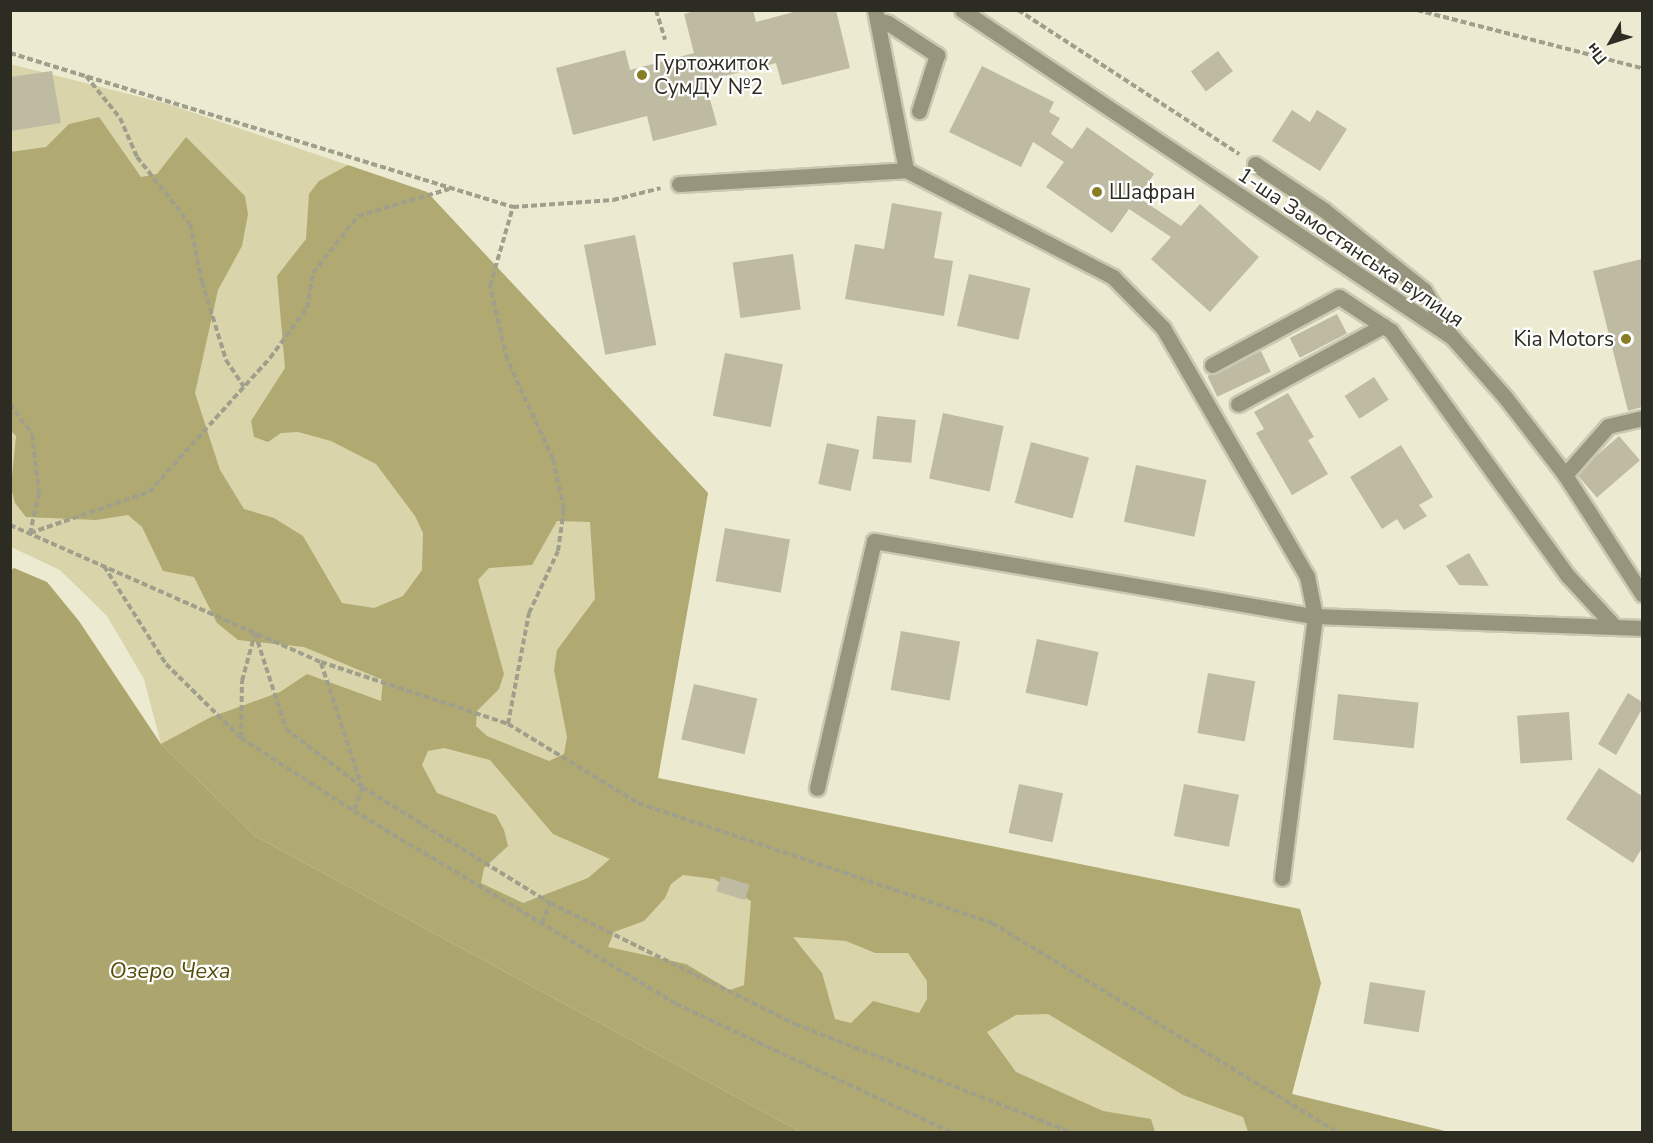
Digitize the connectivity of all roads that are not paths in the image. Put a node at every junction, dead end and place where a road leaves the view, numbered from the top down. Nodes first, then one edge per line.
1 (962, 10) edge
2 (876, 15) edge
3 (919, 111) dead end
4 (1256, 164) road end
5 (906, 170) junction
6 (679, 184) road end
7 (1383, 326) junction
8 (1452, 338) junction
9 (1212, 365) dead end
10 (1238, 404) dead end
11 (1642, 418) edge
12 (1565, 476) junction
13 (1642, 594) edge
14 (1315, 616) junction
15 (1614, 626) junction
16 (1642, 628) edge
17 (817, 788) dead end
18 (1282, 878) dead end

1 - 8 street, 1-ша Замостянська вулиця
2 - 3 street
2 - 5 street
4 - 8 street
5 - 6 street
5 - 14 street
7 - 9 street
7 - 10 street
7 - 15 street
8 - 12 street, 1-ша Замостянська вулиця
11 - 12 street
12 - 13 street, 1-ша Замостянська вулиця
14 - 15 street
14 - 17 street
14 - 18 street
15 - 16 street

